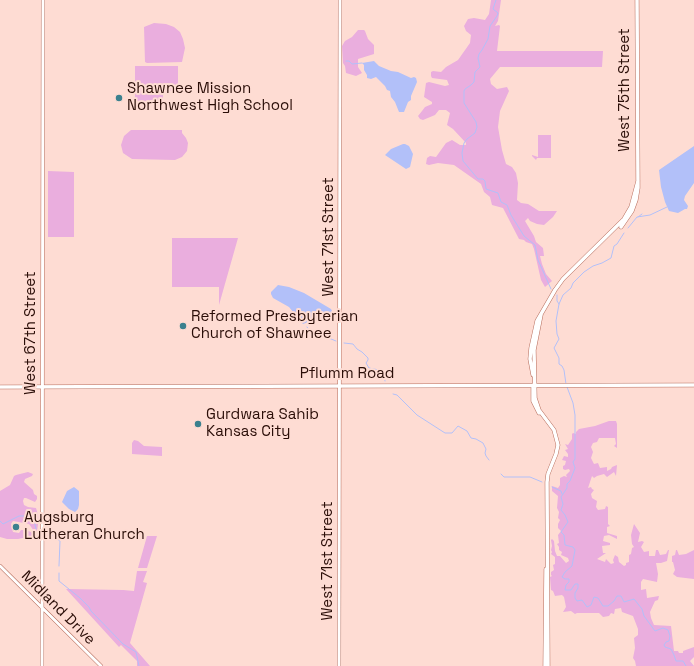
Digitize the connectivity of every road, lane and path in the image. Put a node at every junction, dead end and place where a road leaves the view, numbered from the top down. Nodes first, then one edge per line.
1 (43, 0) edge
2 (340, 0) edge
3 (637, 0) edge
4 (694, 385) edge
5 (534, 386) junction
6 (0, 387) edge
7 (42, 387) junction
8 (340, 387) junction
9 (547, 560) junction
10 (0, 566) edge
11 (42, 607) junction
12 (42, 666) edge
13 (101, 666) edge
14 (339, 666) edge
15 (545, 666) edge
16 (548, 666) edge

1 - 7 street, West 67th Street
2 - 8 street, West 71st Street
3 - 5 main road, West 75th Street
4 - 5 main road, Pflumm Road
5 - 8 main road, Pflumm Road
5 - 9 main road, West 75th Street
6 - 7 main road, Pflumm Road
7 - 8 main road, Pflumm Road
7 - 11 street, West 67th Street
8 - 14 street, West 71st Street
9 - 15 main road
9 - 16 main road
10 - 11 street, Midland Drive
11 - 12 street, West 67th Street
11 - 13 street, Midland Drive

